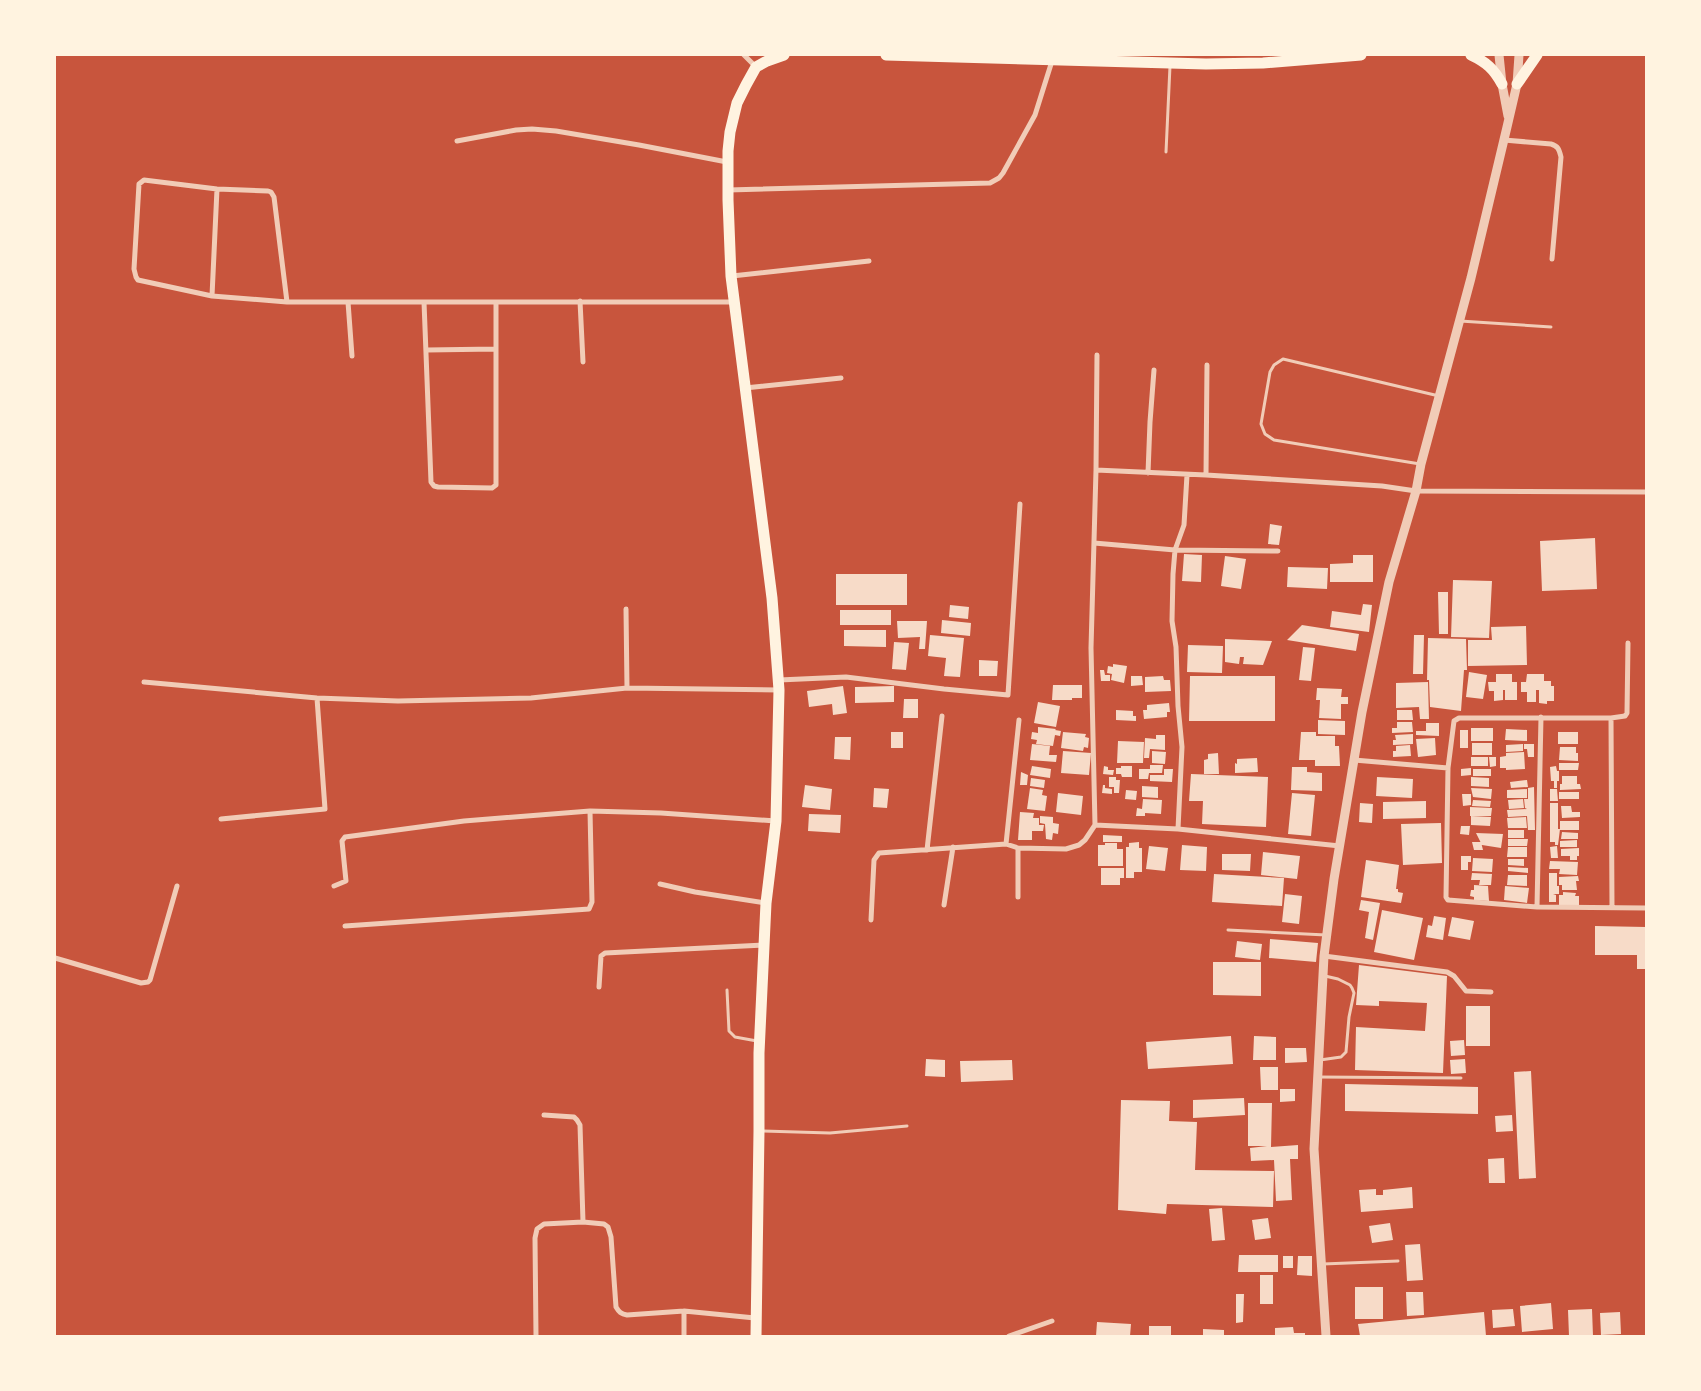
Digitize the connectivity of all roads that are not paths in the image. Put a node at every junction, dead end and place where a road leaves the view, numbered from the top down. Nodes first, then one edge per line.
1 (744, 55) edge
2 (784, 55) edge
3 (886, 55) edge
4 (1361, 55) edge
5 (1471, 55) edge
6 (1500, 55) edge
7 (1519, 55) edge
8 (1537, 55) edge
9 (1090, 58) edge
10 (1205, 59) edge
11 (1052, 60) junction
12 (1171, 62) junction
13 (756, 67) junction
14 (1502, 84) junction
15 (1517, 84) junction
16 (1509, 121) junction
17 (1504, 140) junction
18 (457, 141) dead end
19 (1166, 152) dead end
20 (728, 162) junction
21 (217, 189) junction
22 (728, 190) junction
23 (1552, 259) dead end
24 (869, 260) dead end
25 (731, 276) junction
26 (212, 296) junction
27 (287, 302) junction
28 (348, 302) junction
29 (424, 302) junction
30 (496, 302) junction
31 (580, 302) junction
32 (734, 302) junction
33 (1460, 321) junction
34 (1551, 327) dead end
35 (496, 349) junction
36 (427, 350) junction
37 (1097, 355) dead end
38 (352, 356) dead end
39 (583, 362) dead end
40 (1207, 366) dead end
41 (1154, 370) dead end
42 (842, 378) dead end
43 (745, 388) junction
44 (1440, 396) junction
45 (1421, 464) junction
46 (1096, 470) junction
47 (1148, 473) junction
48 (1187, 475) junction
49 (1206, 475) junction
50 (1416, 491) junction
51 (1646, 492) edge
52 (1020, 504) dead end
53 (1094, 543) junction
54 (1175, 550) junction
55 (1278, 551) dead end
56 (626, 608) dead end
57 (1628, 643) dead end
58 (144, 682) dead end
59 (779, 685) junction
60 (626, 688) junction
61 (317, 698) junction
62 (942, 716) dead end
63 (1540, 718) junction
64 (1611, 718) junction
65 (1019, 720) dead end
66 (1354, 760) junction
67 (1448, 768) junction
68 (590, 811) junction
69 (221, 819) dead end
70 (776, 821) junction
71 (1094, 825) junction
72 (1178, 829) junction
73 (1006, 844) junction
74 (1340, 846) junction
75 (953, 847) junction
76 (1018, 848) junction
77 (927, 850) junction
78 (660, 884) dead end
79 (177, 886) dead end
80 (334, 886) dead end
81 (1018, 897) dead end
82 (766, 903) junction
83 (944, 905) dead end
84 (1537, 907) junction
85 (1612, 908) junction
86 (1646, 908) edge
87 (871, 920) dead end
88 (345, 926) dead end
89 (1228, 930) dead end
90 (1327, 935) junction
91 (764, 945) junction
92 (1324, 956) junction
93 (55, 958) edge
94 (1322, 975) junction
95 (599, 987) dead end
96 (727, 990) dead end
97 (1491, 992) dead end
98 (760, 1041) junction
99 (1319, 1060) junction
100 (1318, 1076) junction
101 (1461, 1078) dead end
102 (544, 1115) dead end
103 (907, 1126) dead end
104 (760, 1131) junction
105 (583, 1222) junction
106 (1398, 1261) dead end
107 (1322, 1264) junction
108 (684, 1311) junction
109 (756, 1318) junction
110 (1052, 1321) dead end
111 (536, 1336) edge
112 (684, 1336) edge
113 (756, 1336) edge
114 (1009, 1336) edge
115 (1326, 1336) edge

1 - 13 street
2 - 13 highway
3 - 11 highway
4 - 10 highway
5 - 14 highway
6 - 14 street
7 - 15 street
8 - 15 highway
9 - 11 highway
9 - 12 highway
10 - 12 highway
11 - 22 street
12 - 19 lane
13 - 20 highway
14 - 16 street
15 - 16 street
16 - 17 street
17 - 23 street
17 - 33 street
18 - 20 street
20 - 22 highway
21 - 26 street
21 - 26 street
21 - 27 street
22 - 25 highway
24 - 25 street
25 - 32 highway
26 - 27 street
27 - 28 street
28 - 29 street
28 - 38 street
29 - 30 street
29 - 36 street
30 - 31 street
30 - 35 street
31 - 32 street
31 - 39 street
32 - 43 highway
33 - 34 lane
33 - 44 street
35 - 36 street
35 - 36 street
37 - 46 street
40 - 49 street
41 - 47 street
42 - 43 street
43 - 59 highway
44 - 45 street
44 - 45 lane
45 - 50 street
46 - 47 street
46 - 53 street
47 - 48 street
48 - 49 street
48 - 54 street
49 - 50 street
50 - 51 street
50 - 66 street
52 - 59 street
53 - 54 street
53 - 71 street
54 - 55 street
54 - 72 street
56 - 60 street
57 - 64 street
58 - 61 street
59 - 60 street
59 - 70 highway
60 - 61 street
61 - 69 street
62 - 77 street
63 - 64 street
63 - 67 street
63 - 84 street
64 - 85 street
65 - 73 street
66 - 67 street
66 - 74 street
67 - 84 street
68 - 70 street
68 - 80 street
68 - 88 street
70 - 82 highway
71 - 72 street
71 - 76 street
72 - 74 street
73 - 75 street
73 - 76 street
74 - 90 street
75 - 77 street
75 - 83 street
76 - 81 street
77 - 87 street
78 - 82 street
79 - 93 street
82 - 91 highway
84 - 85 street
85 - 86 street
89 - 90 lane
90 - 92 street
91 - 95 street
91 - 98 highway
92 - 94 street
92 - 97 street
94 - 99 street
94 - 99 lane
96 - 98 lane
98 - 104 highway
99 - 100 street
100 - 101 lane
100 - 107 street
102 - 105 street
103 - 104 lane
104 - 109 highway
105 - 108 street
105 - 111 street
106 - 107 lane
107 - 115 street
108 - 109 street
108 - 112 street
109 - 113 highway
110 - 114 street

